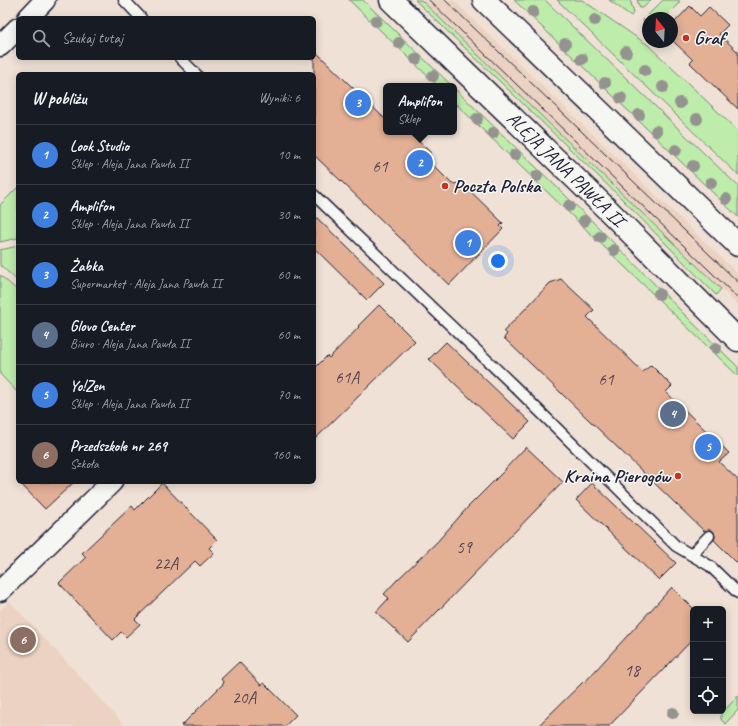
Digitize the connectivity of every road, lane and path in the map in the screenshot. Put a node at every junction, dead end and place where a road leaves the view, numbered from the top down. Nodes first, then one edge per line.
1 (46, 0) edge
2 (124, 0) edge
3 (390, 0) edge
4 (484, 0) edge
5 (30, 16) edge
6 (139, 16) edge
7 (16, 30) edge
8 (0, 46) edge
9 (182, 60) edge
10 (194, 72) edge
11 (316, 197) edge
12 (738, 245) edge
13 (738, 340) edge
14 (110, 484) edge
15 (709, 536) dead end
16 (691, 555) junction
17 (0, 591) edge
18 (738, 593) edge

1 - 5 street
2 - 6 lane
3 - 13 main road, ALEJA JANA PAWŁA II
4 - 12 main road
7 - 8 street
9 - 10 lane
11 - 16 lane
14 - 17 street
15 - 16 lane
16 - 18 lane

